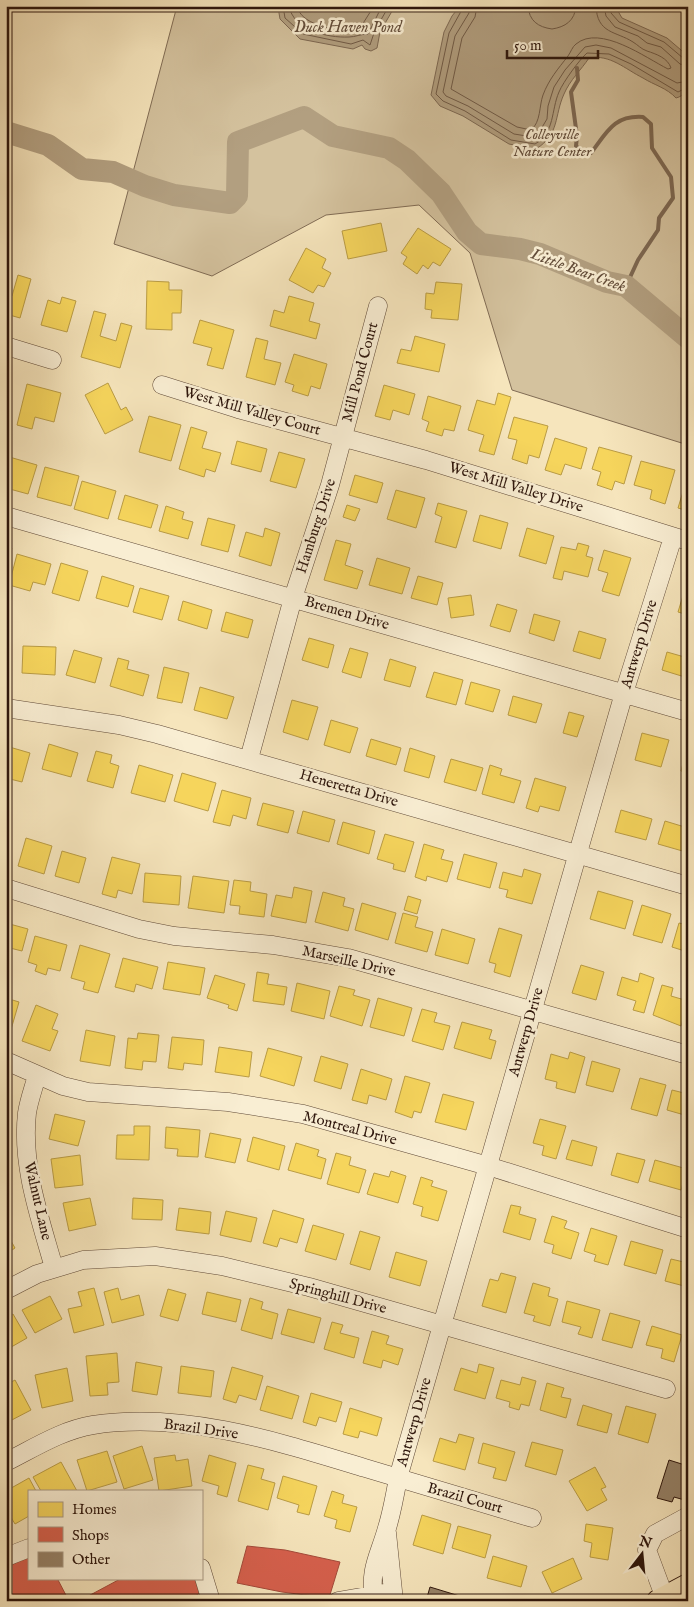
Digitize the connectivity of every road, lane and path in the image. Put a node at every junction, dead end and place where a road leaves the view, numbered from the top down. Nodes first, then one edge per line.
1 (378, 306) dead end
2 (6, 346) edge
3 (52, 360) dead end
4 (162, 385) dead end
5 (343, 437) junction
6 (6, 516) edge
7 (681, 539) edge
8 (293, 598) junction
9 (624, 693) junction
10 (6, 708) edge
11 (688, 712) edge
12 (249, 759) junction
13 (577, 854) junction
14 (688, 886) edge
15 (6, 888) edge
16 (533, 1010) junction
17 (688, 1055) edge
18 (6, 1061) edge
19 (37, 1075) junction
20 (488, 1166) junction
21 (688, 1229) edge
22 (54, 1268) junction
23 (6, 1290) edge
24 (442, 1325) junction
25 (666, 1389) dead end
26 (6, 1462) edge
27 (398, 1478) junction
28 (688, 1516) edge
29 (532, 1518) dead end
30 (387, 1530) junction
31 (28, 1548) edge
32 (6, 1557) edge
33 (202, 1571) edge
34 (688, 1584) edge
35 (373, 1597) edge
36 (393, 1597) edge
37 (663, 1600) edge
38 (211, 1601) edge
39 (338, 1601) edge

1 - 5 street, Mill Pond Court
2 - 3 street
4 - 5 street, West Mill Valley Court
5 - 7 street, West Mill Valley Drive
5 - 8 street, Hamburg Drive
6 - 8 street, Bremen Drive
7 - 9 street, Antwerp Drive
8 - 9 street, Bremen Drive
8 - 12 street, Hamburg Drive
9 - 11 street, Bremen Drive
9 - 13 street, Antwerp Drive
10 - 12 street, Heneretta Drive
12 - 13 street, Heneretta Drive
13 - 14 street, Heneretta Drive
13 - 16 street, Antwerp Drive
15 - 16 street, Marseille Drive
16 - 17 street, Marseille Drive
16 - 20 street, Antwerp Drive
18 - 19 street, Montreal Drive
19 - 20 street, Montreal Drive
19 - 22 street, Walnut Lane
20 - 21 street, Montreal Drive
20 - 24 street, Antwerp Drive
22 - 23 street, Springhill Drive
22 - 24 street, Springhill Drive
24 - 25 street, Springhill Drive
24 - 27 street, Antwerp Drive
26 - 27 street, Brazil Drive
27 - 29 street, Brazil Court
27 - 30 street, Antwerp Drive
28 - 37 street
30 - 35 street, Antwerp Drive
30 - 36 street, Antwerp Drive
31 - 32 street
33 - 38 street
34 - 37 main road
35 - 36 street
35 - 39 street

